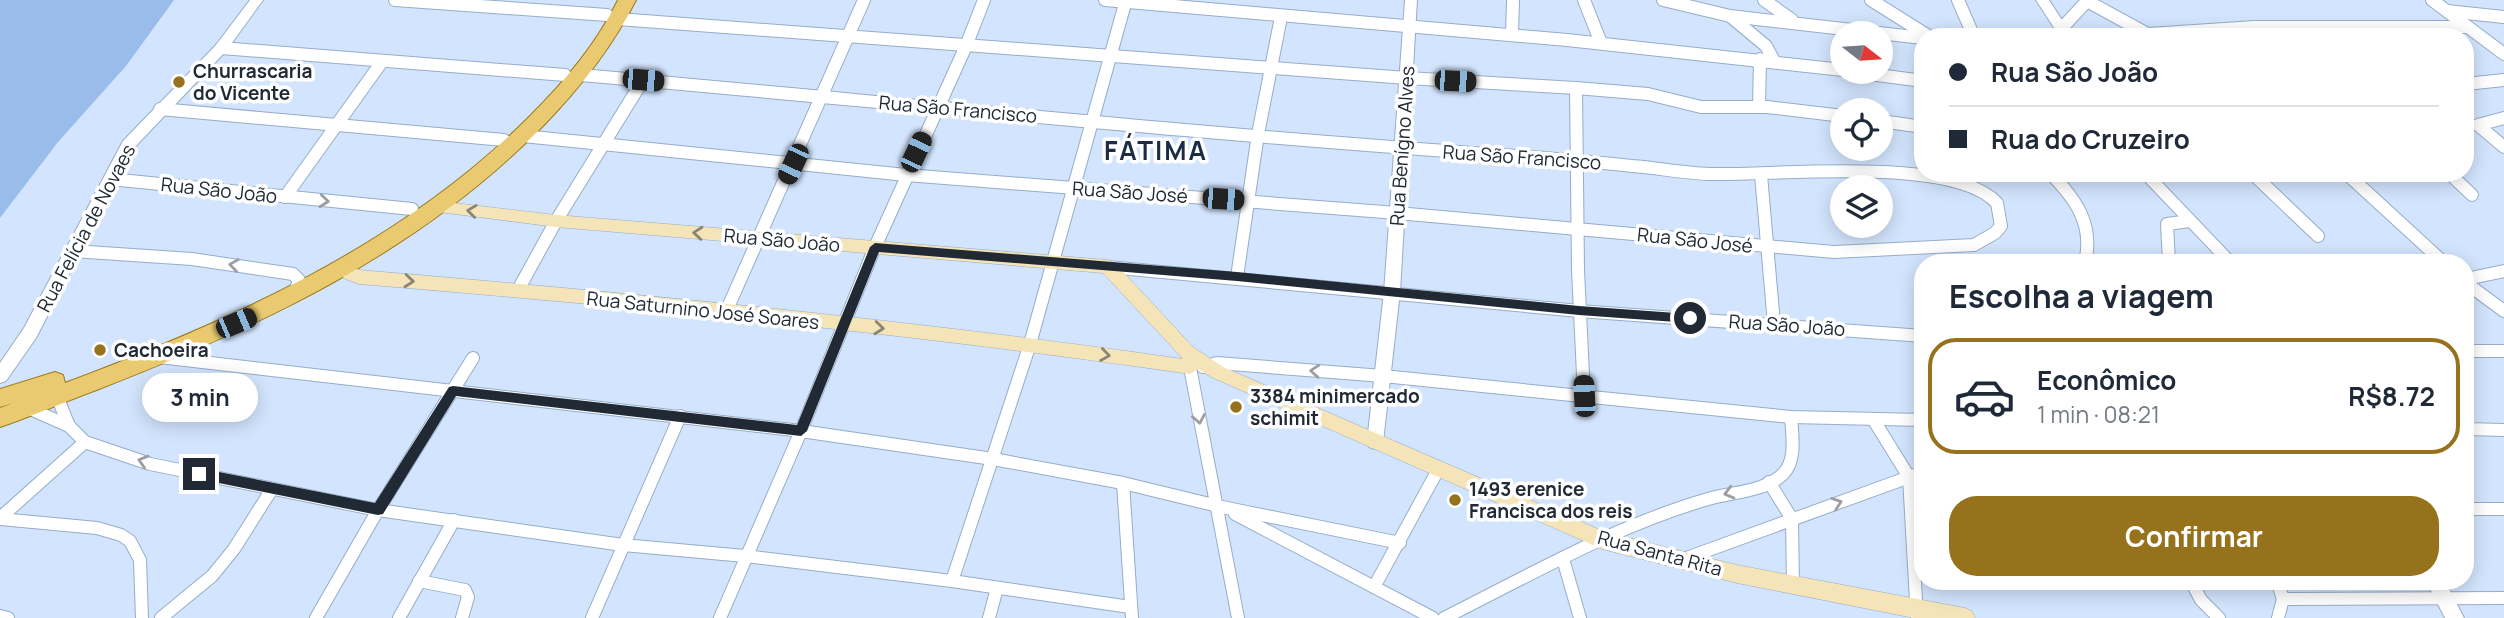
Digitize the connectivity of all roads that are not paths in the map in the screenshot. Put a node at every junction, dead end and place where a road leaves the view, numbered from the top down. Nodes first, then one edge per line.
1 (257, 0) edge
2 (395, 0) edge
3 (627, 0) edge
4 (864, 0) edge
5 (984, 0) edge
6 (1105, 0) edge
7 (1411, 0) edge
8 (1513, 0) edge
9 (1584, 0) edge
10 (1663, 0) edge
11 (1764, 0) edge
12 (1871, 0) edge
13 (1958, 0) edge
14 (2042, 0) edge
15 (2432, 0) edge
16 (1126, 1) edge
17 (2087, 1) edge
18 (613, 11) edge
19 (2447, 11) junction
20 (1730, 16) junction
21 (2504, 16) edge
22 (1281, 17) junction
23 (1794, 22) junction
24 (1409, 27) junction
25 (2255, 27) joint
26 (2467, 27) joint
27 (1916, 28) edge
28 (1970, 28) edge
29 (2061, 28) edge
30 (2067, 28) edge
31 (2138, 28) edge
32 (2242, 28) edge
33 (2474, 32) edge
34 (1512, 34) junction
35 (848, 37) junction
36 (1914, 37) edge
37 (1601, 43) junction
38 (966, 46) junction
39 (221, 48) junction
40 (2504, 54) edge
41 (1111, 56) junction
42 (1760, 59) junction
43 (1774, 61) junction
44 (381, 63) junction
45 (1270, 66) junction
46 (1830, 68) edge
47 (573, 75) junction
48 (1894, 77) edge
49 (1407, 78) junction
50 (643, 80) junction
51 (1914, 80) edge
52 (2504, 80) edge
53 (2474, 83) edge
54 (1576, 88) junction
55 (822, 98) junction
56 (937, 107) junction
57 (1759, 107) junction
58 (160, 109) junction
59 (1830, 115) edge
60 (2504, 118) edge
61 (1091, 120) junction
62 (1893, 123) edge
63 (2478, 125) joint
64 (335, 126) junction
65 (1914, 126) edge
66 (1258, 134) junction
67 (513, 138) junction
68 (602, 145) junction
69 (2504, 147) edge
70 (1401, 148) junction
71 (1580, 160) junction
72 (793, 164) junction
73 (1761, 174) junction
74 (906, 175) junction
75 (1914, 176) edge
76 (110, 179) junction
77 (1955, 182) edge
78 (2058, 182) edge
79 (2153, 182) edge
80 (2261, 182) edge
81 (2356, 182) edge
82 (2458, 182) edge
83 (1072, 188) junction
84 (2472, 195) dead end
85 (285, 197) junction
86 (1248, 201) junction
87 (1997, 203) joint
88 (437, 207) junction
89 (412, 209) junction
90 (1397, 213) junction
91 (556, 221) junction
92 (2190, 221) junction
93 (1577, 228) junction
94 (2318, 236) dead end
95 (758, 238) junction
96 (875, 247) junction
97 (1768, 247) junction
98 (73, 251) junction
99 (2088, 254) edge
100 (2169, 254) edge
101 (2223, 254) edge
102 (2434, 254) edge
103 (345, 261) junction
104 (1051, 261) junction
105 (1108, 267) junction
106 (2504, 271) edge
107 (1237, 277) junction
108 (2474, 279) edge
109 (2474, 287) edge
110 (296, 288) junction
111 (518, 290) junction
112 (1392, 292) junction
113 (1579, 311) junction
114 (2504, 311) edge
115 (725, 314) junction
116 (843, 324) junction
117 (1774, 324) junction
118 (1914, 335) edge
119 (1030, 344) junction
120 (2474, 351) edge
121 (2504, 351) edge
122 (158, 357) junction
123 (473, 358) dead end
124 (1200, 365) junction
125 (4, 372) edge
126 (1383, 376) junction
127 (453, 390) junction
128 (0, 392) edge
129 (56, 394) junction
130 (1584, 396) junction
131 (0, 398) edge
132 (26, 407) junction
133 (680, 416) junction
134 (1791, 417) junction
135 (0, 418) edge
136 (1873, 419) junction
137 (1914, 420) edge
138 (69, 426) junction
139 (2474, 429) edge
140 (2504, 430) edge
141 (801, 431) junction
142 (85, 442) junction
143 (1375, 442) junction
144 (993, 459) junction
145 (1438, 468) junction
146 (1914, 475) edge
147 (1909, 477) junction
148 (1769, 482) junction
149 (1123, 483) junction
150 (272, 489) junction
151 (1218, 506) junction
152 (2474, 509) edge
153 (2504, 509) edge
154 (378, 510) junction
155 (0, 518) edge
156 (1793, 519) junction
157 (454, 520) junction
158 (1602, 540) junction
159 (1400, 543) junction
160 (623, 545) junction
161 (745, 556) junction
162 (1563, 559) junction
163 (1681, 560) junction
164 (1914, 562) edge
165 (419, 581) junction
166 (952, 581) junction
167 (1793, 586) junction
168 (1374, 587) junction
169 (997, 588) junction
170 (1916, 590) edge
171 (2196, 590) edge
172 (2280, 590) edge
173 (2424, 590) edge
174 (2441, 590) edge
175 (2447, 590) edge
176 (2504, 598) edge
177 (2283, 599) junction
178 (1131, 612) edge
179 (1917, 613) edge
180 (0, 616) edge
181 (8, 618) edge
182 (142, 618) edge
183 (160, 618) edge
184 (316, 618) edge
185 (399, 618) edge
186 (462, 618) edge
187 (592, 618) edge
188 (720, 618) edge
189 (989, 618) edge
190 (1238, 618) edge
191 (1433, 618) edge
192 (1444, 618) edge
193 (1580, 618) edge
194 (1965, 618) edge
195 (2218, 618) edge
196 (2278, 618) edge
197 (2455, 618) edge

1 - 39 street, Rua Felícia de Novaes
2 - 18 street
3 - 18 main road
4 - 35 street
5 - 38 street
6 - 16 street
7 - 24 street, Rua Benígno Alves
8 - 34 street
9 - 37 street
10 - 20 street
11 - 23 street
12 - 27 street
13 - 28 street
14 - 29 street
15 - 19 street
16 - 22 street
16 - 41 street
17 - 30 street
17 - 31 street
18 - 35 street
18 - 47 main road
19 - 21 street
19 - 26 street
20 - 23 street
20 - 43 street
22 - 24 street
22 - 45 street
23 - 36 street
24 - 34 street
24 - 49 street, Rua Benígno Alves
25 - 26 street
25 - 32 street
33 - 40 street
34 - 37 street
35 - 38 street
35 - 55 street
37 - 42 street
38 - 41 street
38 - 56 street
39 - 44 street, Rua São Francisco
39 - 58 street, Rua Felícia de Novaes
41 - 45 street
41 - 61 street
42 - 43 street
42 - 57 street
43 - 46 street
44 - 47 street, Rua São Francisco
44 - 64 street
45 - 49 street
45 - 66 street
47 - 50 street, Rua São Francisco
47 - 67 main road
48 - 51 street
49 - 54 street
49 - 70 street, Rua Benígno Alves
50 - 55 street, Rua São Francisco
50 - 68 street
52 - 53 street
54 - 57 street
54 - 71 street
55 - 56 street, Rua São Francisco
55 - 72 street
56 - 61 street, Rua São Francisco
56 - 74 street
57 - 59 street
58 - 64 street, Rua São José
58 - 76 street, Rua Felícia de Novaes
60 - 63 street
61 - 66 street, Rua São Francisco
61 - 83 street
62 - 65 street
63 - 69 street
64 - 67 street, Rua São José
64 - 85 street
66 - 70 street, Rua São Francisco
66 - 86 street
67 - 68 street, Rua São José
67 - 88 main road
67 - 89 main road
68 - 72 street, Rua São José
68 - 91 street
70 - 71 street, Rua São Francisco
70 - 90 street, Rua Benígno Alves
71 - 73 street, Rua São Francisco
71 - 93 street
72 - 74 street, Rua São José
72 - 95 street
73 - 75 street, Rua São Francisco
73 - 97 street
74 - 83 street, Rua São José
74 - 96 street
76 - 85 street, Rua São João
76 - 98 street, Rua Felícia de Novaes
77 - 87 street, Rua São Francisco
78 - 99 street
79 - 92 street
80 - 94 street
81 - 102 street
82 - 84 street
83 - 86 street, Rua São José
83 - 104 street
85 -> 89 street, Rua São João
86 - 90 street, Rua São José
86 - 107 street
87 - 97 street, Rua São José
91 -> 88 main road, Rua São João
88 - 103 main road
89 - 103 main road
90 - 93 street, Rua São José
90 - 112 street, Rua Benígno Alves
95 -> 91 main road, Rua São João
91 - 111 street
92 - 100 street
92 - 101 street
93 - 97 street, Rua São José
93 - 113 street
95 - 96 main road, Rua São João
95 - 115 street
96 - 104 main road, Rua São João
96 - 116 street
97 - 117 street
110 -> 98 street
98 - 125 street, Rua Felícia de Novaes
103 - 110 main road
103 -> 111 main road, Rua Saturnino José Soares
104 - 105 main road, Rua São João
104 - 119 street
105 - 107 street, Rua São João
105 - 124 main road
106 - 108 street
107 - 112 street, Rua São João
109 - 114 street
110 - 122 main road
110 - 131 main road
111 - 115 main road, Rua Saturnino José Soares
112 - 113 street, Rua São João
112 - 126 street, Rua Benígno Alves
113 - 117 street, Rua São João
113 - 130 street
115 - 116 main road, Rua Saturnino José Soares
116 -> 119 main road, Rua Saturnino José Soares
116 - 141 street
117 - 118 street, Rua São João
119 -> 124 main road, Rua Saturnino José Soares
119 - 144 street
120 - 121 street
122 - 127 street
122 - 129 main road
123 - 127 street
126 -> 124 street, Rua Saturnino José Soares
124 - 143 main road, Rua Santa Rita
124 -> 151 street
125 - 128 street, Rua Felícia de Novaes
126 - 130 street, Rua Saturnino José Soares
126 - 143 street, Rua Benígno Alves
127 - 133 street
127 - 154 street
129 - 132 main road
129 - 138 street
130 - 134 street, Rua Saturnino José Soares
132 - 135 main road
132 - 138 street
133 - 141 street
133 - 160 street
134 - 136 street, Rua Saturnino José Soares
134 - 148 street
136 - 137 street, Rua Saturnino José Soares
136 - 147 street
138 - 142 street
139 - 140 street
141 - 144 street
141 - 161 street
150 -> 142 street
142 - 155 street
143 - 145 main road, Rua Santa Rita
144 - 149 street
144 - 166 street
145 - 158 main road, Rua Santa Rita
145 - 159 street
146 - 147 street
156 -> 147 street
147 - 164 street
148 - 156 street
148 -> 158 street
149 - 151 street
149 - 178 street
150 - 154 street
150 - 183 street
151 - 159 street
151 - 168 street
151 - 190 street
152 - 153 street
154 - 157 street
154 - 184 street
155 - 182 street
156 - 163 street
156 - 167 street
157 - 160 street
157 - 165 street
158 - 162 street
158 - 163 main road, Rua Santa Rita
159 - 168 street
160 - 161 street
160 - 187 street
161 - 166 street
161 - 188 street
162 - 192 street
162 - 193 street
163 - 167 main road, Rua Santa Rita
165 - 185 street
165 - 186 street
166 - 169 street
167 - 179 main road, Rua Santa Rita
168 - 191 street
169 - 178 street
169 - 189 street
170 - 179 street
171 - 195 street
172 - 177 street
173 - 177 street
174 - 197 street
175 - 176 street
177 - 196 street
179 - 194 main road, Rua Santa Rita
180 - 181 street

